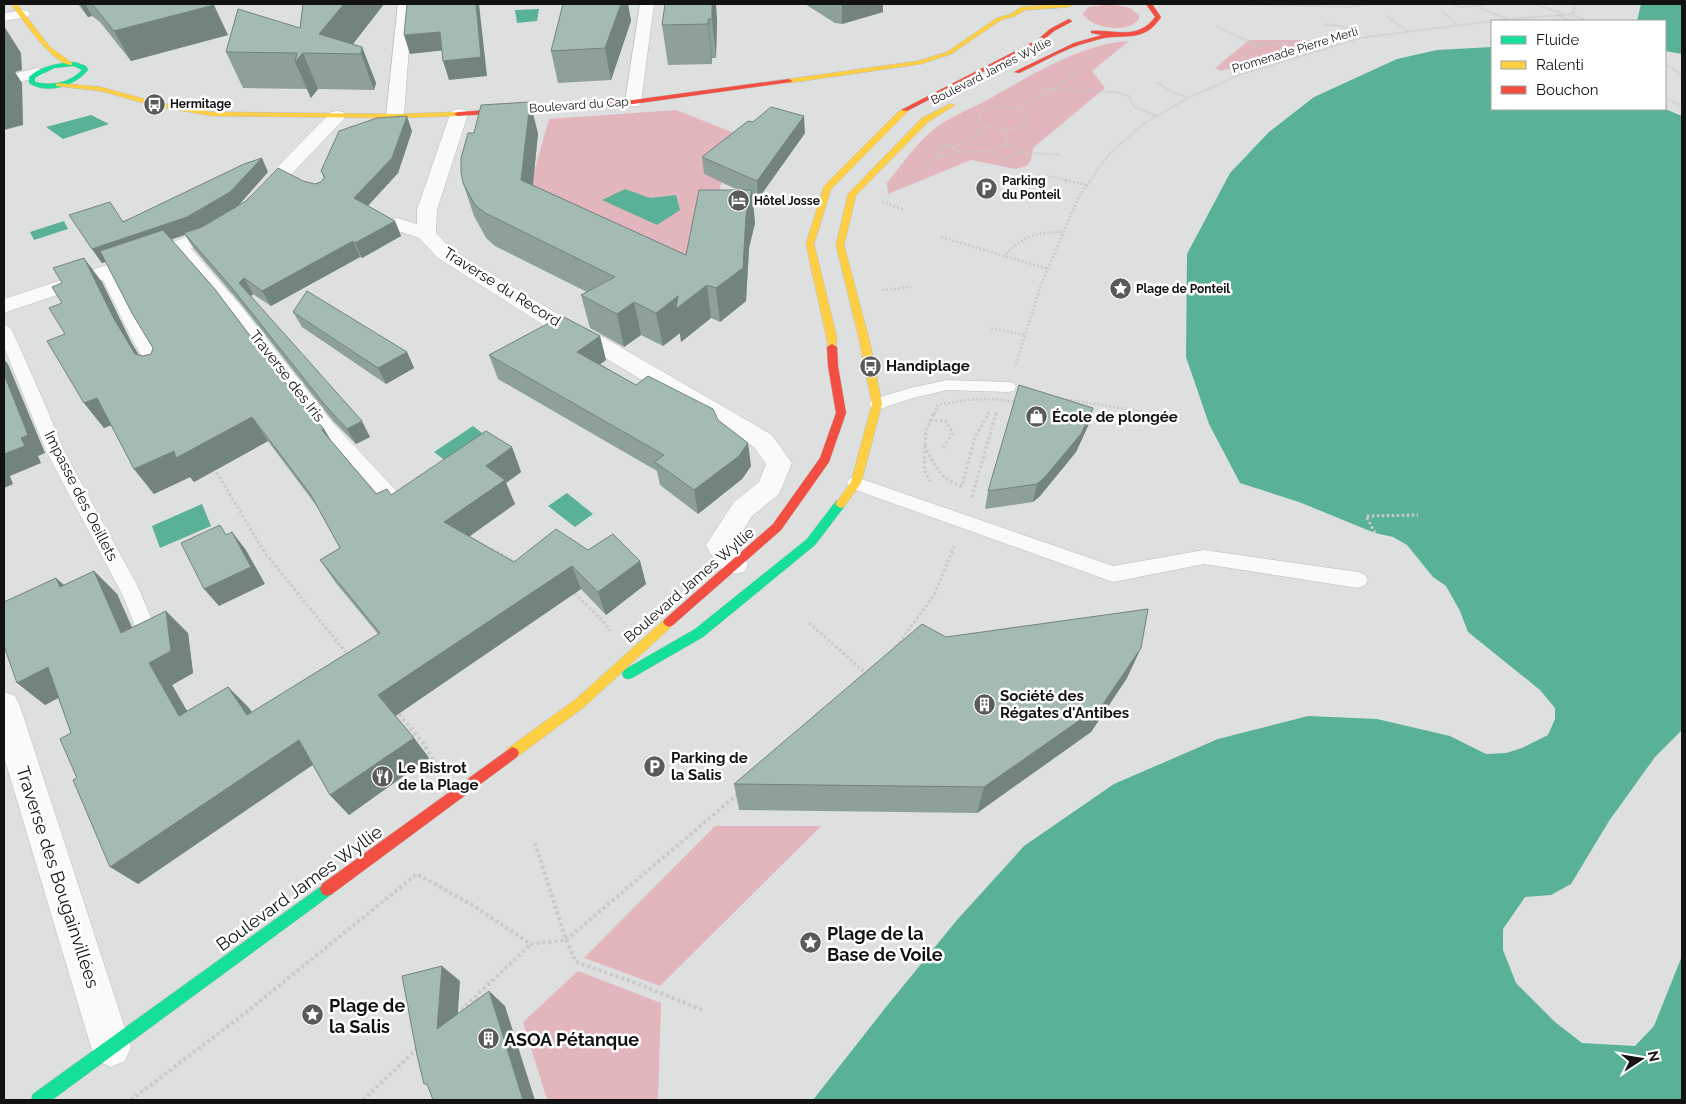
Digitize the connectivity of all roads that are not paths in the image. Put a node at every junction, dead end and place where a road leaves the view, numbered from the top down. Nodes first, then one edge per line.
1 (404, 4) edge
2 (647, 4) edge
3 (1069, 4) edge
4 (1142, 4) edge
5 (1152, 8) edge
6 (18, 9) edge
7 (1041, 16) edge
8 (4, 17) edge
9 (1069, 21) junction
10 (1111, 34) junction
11 (48, 48) junction
12 (70, 64) junction
13 (37, 75) junction
14 (80, 76) junction
15 (4, 81) edge
16 (58, 84) junction
17 (994, 84) road end
18 (4, 86) edge
19 (102, 89) junction
20 (633, 102) junction
21 (959, 102) dead end
22 (459, 114) junction
23 (337, 116) junction
24 (395, 116) junction
25 (870, 144) junction
26 (895, 150) junction
27 (833, 215) junction
28 (396, 224) dead end
29 (426, 234) junction
30 (182, 246) junction
31 (106, 272) junction
32 (4, 306) edge
33 (4, 330) edge
34 (840, 339) junction
35 (865, 342) junction
36 (161, 374) edge
37 (1008, 387) road end
38 (877, 404) junction
39 (846, 488) junction
40 (397, 503) edge
41 (734, 564) junction
42 (1358, 580) dead end
43 (148, 634) edge
44 (580, 703) junction
45 (4, 706) edge
46 (111, 1047) junction
47 (39, 1100) edge

1 - 24 street
2 - 20 street
3 - 7 street, Boulevard du Cap
3 - 9 street
4 - 5 street
5 - 10 street
6 - 8 street
6 - 11 street
7 - 9 street, Boulevard du Cap
7 - 20 street, Boulevard du Cap
7 - 25 street, Boulevard James Wyllie
9 - 10 street, Boulevard du Cap
10 - 17 street, Boulevard James Wyllie
11 - 12 street
11 - 13 street
12 - 13 street
12 - 14 street
13 - 15 street
13 - 16 street, Boulevard du Cap
13 - 18 street
14 - 16 street
14 - 19 street, Boulevard du Cap
16 - 19 street, Boulevard du Cap
19 - 23 street, Boulevard du Cap
20 - 22 street, Boulevard du Cap
21 - 26 street, Boulevard James Wyllie
22 - 24 street, Boulevard du Cap
22 - 29 street
23 - 24 street, Boulevard du Cap
23 - 30 street
25 - 26 street
25 - 27 street, Boulevard James Wyllie
26 - 27 street, Boulevard James Wyllie
27 - 34 street, Boulevard James Wyllie
27 - 35 street, Boulevard James Wyllie
28 - 29 street
29 - 41 street, Traverse du Record
30 - 31 street
30 - 40 lane, Traverse des Iris
31 - 32 street
31 - 36 lane
33 - 43 lane, Impasse des Oeillets
34 - 35 street
34 - 41 street, Boulevard James Wyllie
35 - 38 street, Boulevard James Wyllie
37 - 38 lane
38 - 39 street, Boulevard James Wyllie
39 - 42 lane
39 - 44 street, Boulevard James Wyllie
41 - 44 street, Boulevard James Wyllie
44 - 46 street, Boulevard James Wyllie
45 - 46 street, Traverse des Bougainvillées
46 - 47 street, Boulevard James Wyllie

